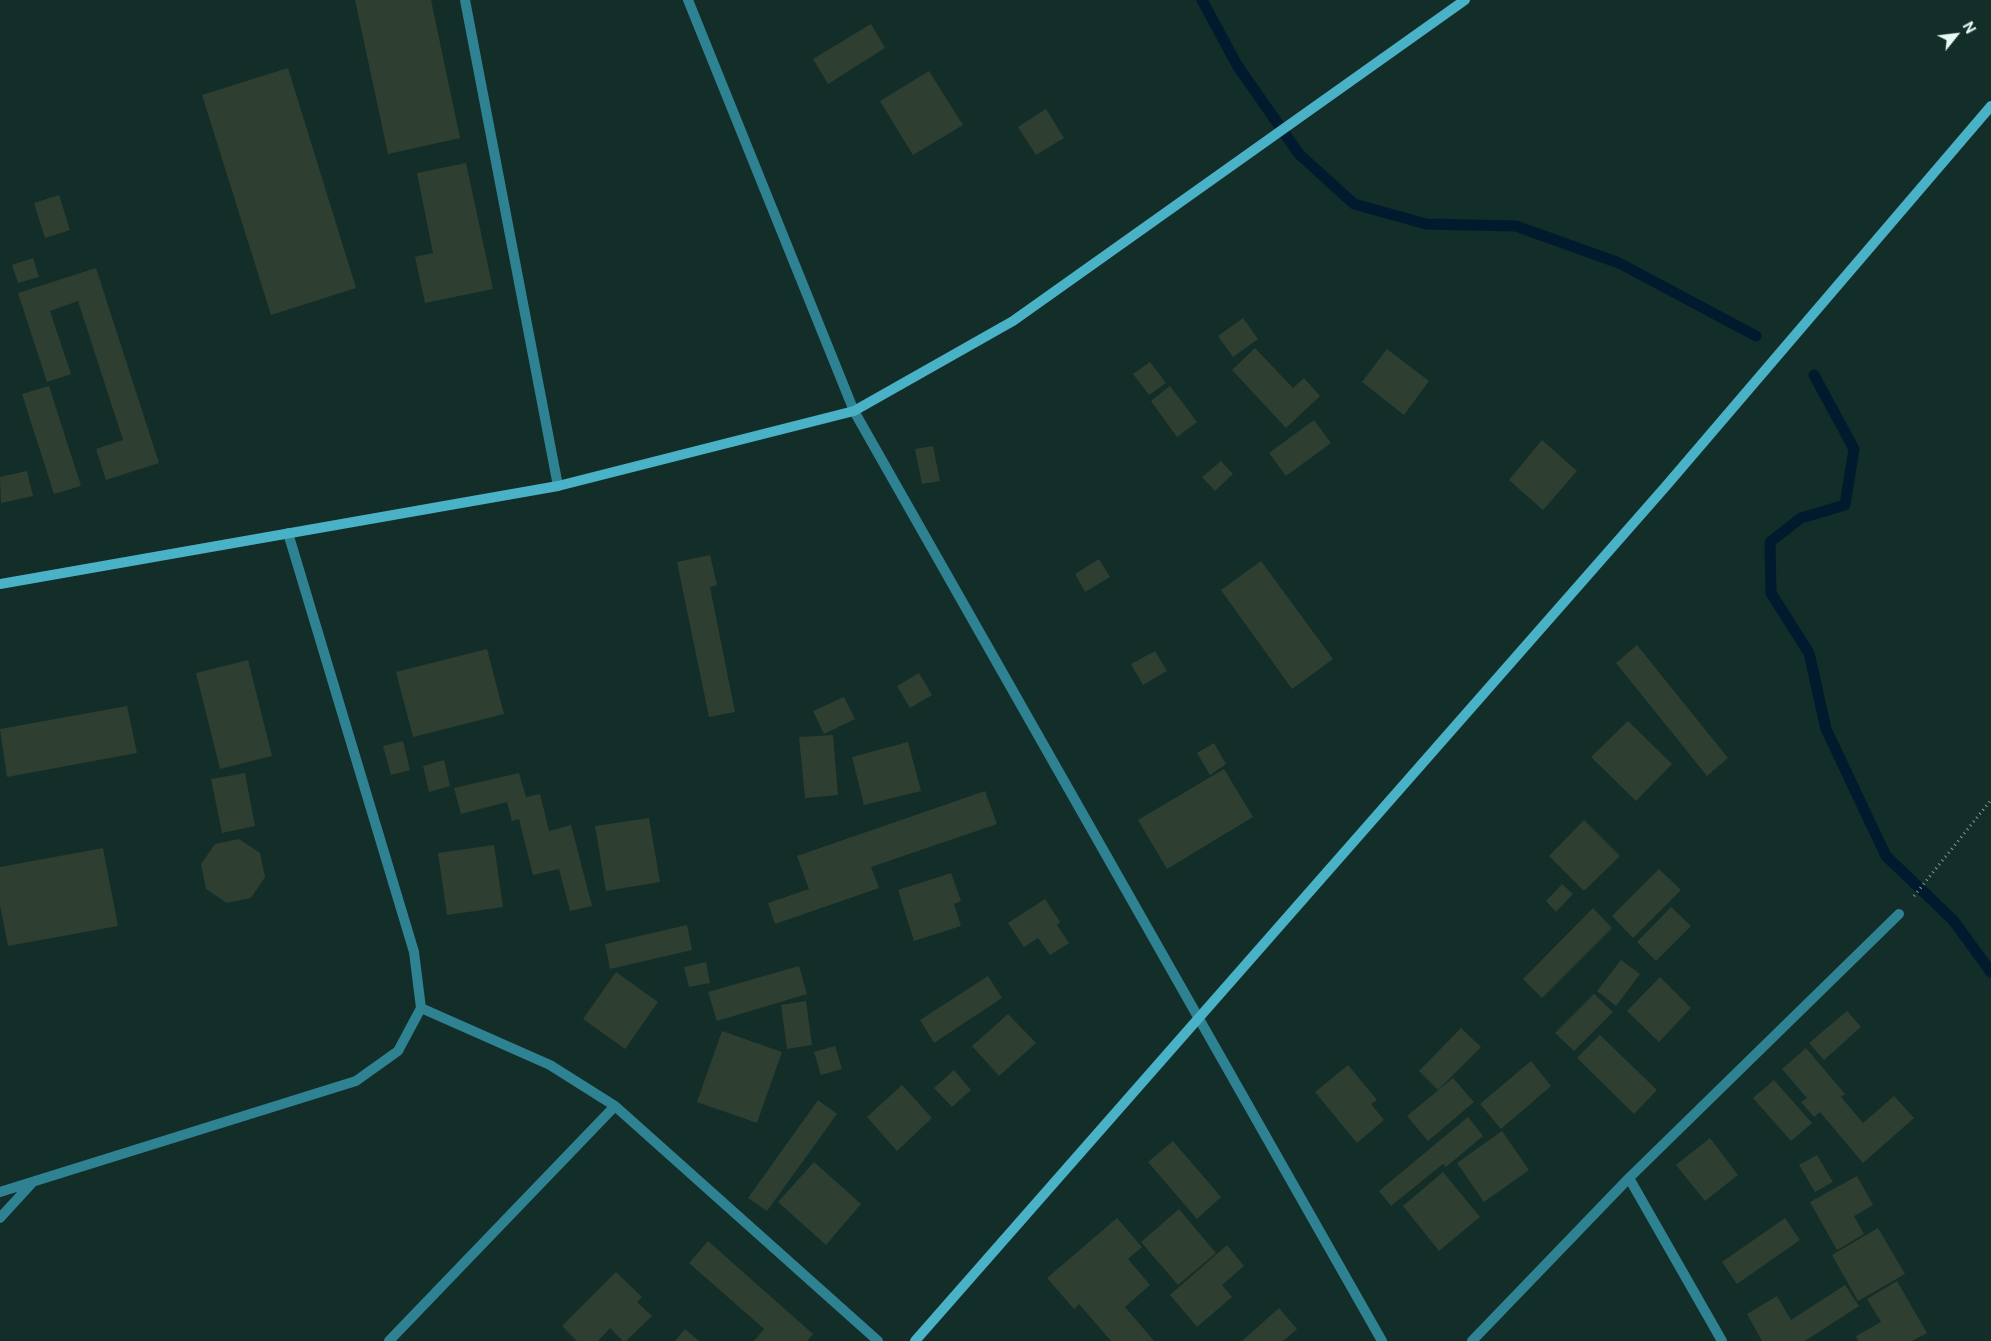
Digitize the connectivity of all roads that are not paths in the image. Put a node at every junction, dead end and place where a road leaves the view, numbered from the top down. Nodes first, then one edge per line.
1 (465, 0) edge
2 (688, 0) edge
3 (1465, 0) edge
4 (1991, 106) edge
5 (854, 411) junction
6 (558, 486) junction
7 (288, 533) junction
8 (0, 584) edge
9 (1899, 914) road end
10 (421, 1008) junction
11 (1198, 1019) junction
12 (615, 1106) junction
13 (1629, 1178) junction
14 (32, 1182) junction
15 (0, 1192) edge
16 (0, 1218) edge
17 (389, 1341) edge
18 (878, 1341) edge
19 (915, 1341) edge
20 (1382, 1341) edge
21 (1472, 1341) edge
22 (1722, 1341) edge

1 - 6 street
2 - 5 street
3 - 5 street
4 - 11 street
5 - 6 street
5 - 11 street
6 - 7 street
7 - 8 street
7 - 10 street
9 - 13 street
10 - 12 street
10 - 14 street
11 - 19 street
11 - 20 street
12 - 17 street
12 - 18 street
13 - 21 street
13 - 22 street
14 - 15 street
14 - 16 street

